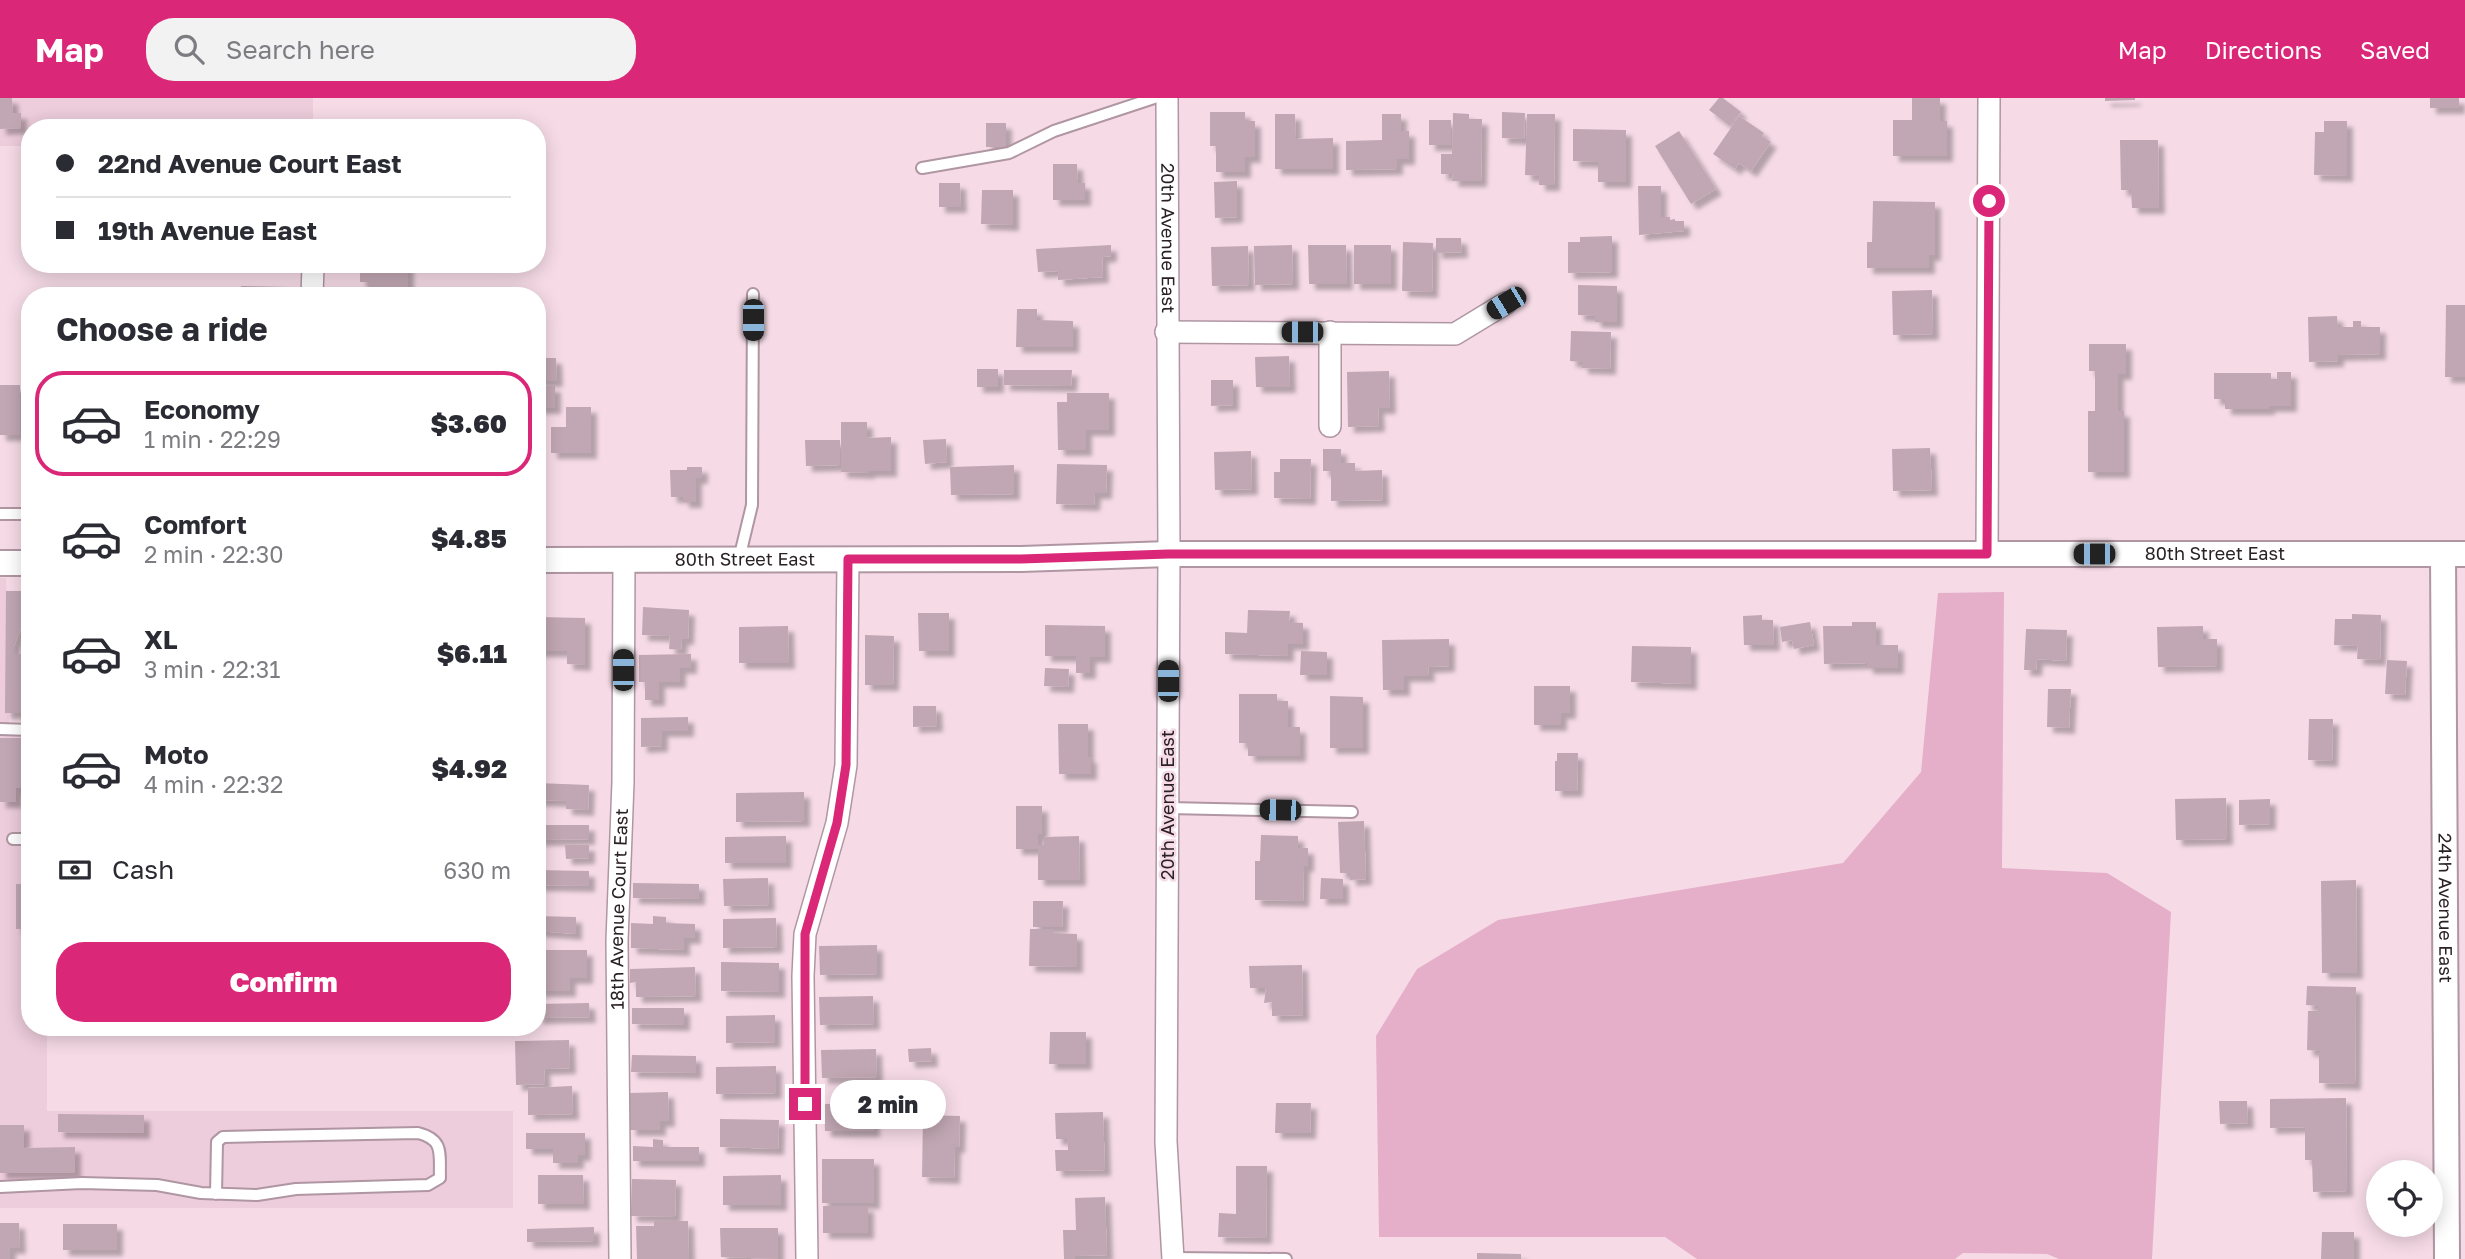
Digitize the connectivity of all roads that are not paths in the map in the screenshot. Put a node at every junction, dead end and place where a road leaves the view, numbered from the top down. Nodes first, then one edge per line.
1 (1154, 98) edge
2 (1167, 98) edge
3 (1989, 98) edge
4 (922, 168) dead end
5 (753, 294) dead end
6 (1506, 303) dead end
7 (1166, 332) junction
8 (1330, 332) junction
9 (1330, 426) dead end
10 (0, 514) edge
11 (21, 514) edge
12 (1168, 554) junction
13 (1987, 554) junction
14 (2454, 554) edge
15 (546, 559) edge
16 (624, 559) junction
17 (739, 559) junction
18 (848, 559) junction
19 (21, 563) edge
20 (0, 564) edge
21 (0, 729) edge
22 (21, 730) edge
23 (1168, 808) junction
24 (1352, 812) dead end
25 (13, 839) dead end
26 (21, 839) edge
27 (0, 1187) edge
28 (216, 1194) junction
29 (1173, 1258) edge
30 (620, 1259) edge
31 (807, 1259) edge
32 (1286, 1259) edge
33 (2447, 1259) edge

1 - 4 lane
2 - 7 street, 20th Avenue East
3 - 13 street
5 - 17 lane
6 - 8 street
7 - 8 street
7 - 12 street, 20th Avenue East
8 - 9 street
10 - 11 lane
12 - 13 street, 80th Street East
12 - 18 street, 80th Street East
12 - 23 street, 20th Avenue East
13 - 14 street, 80th Street East
14 - 33 street, 24th Avenue East
15 - 16 street, 80th Street East
16 - 17 street, 80th Street East
16 - 30 street, 18th Avenue Court East
17 - 18 street, 80th Street East
18 - 31 street
19 - 20 street
21 - 22 lane
23 - 24 lane
23 - 29 street, 20th Avenue East
25 - 26 lane
27 - 28 lane
28 - 28 lane
29 - 32 lane

